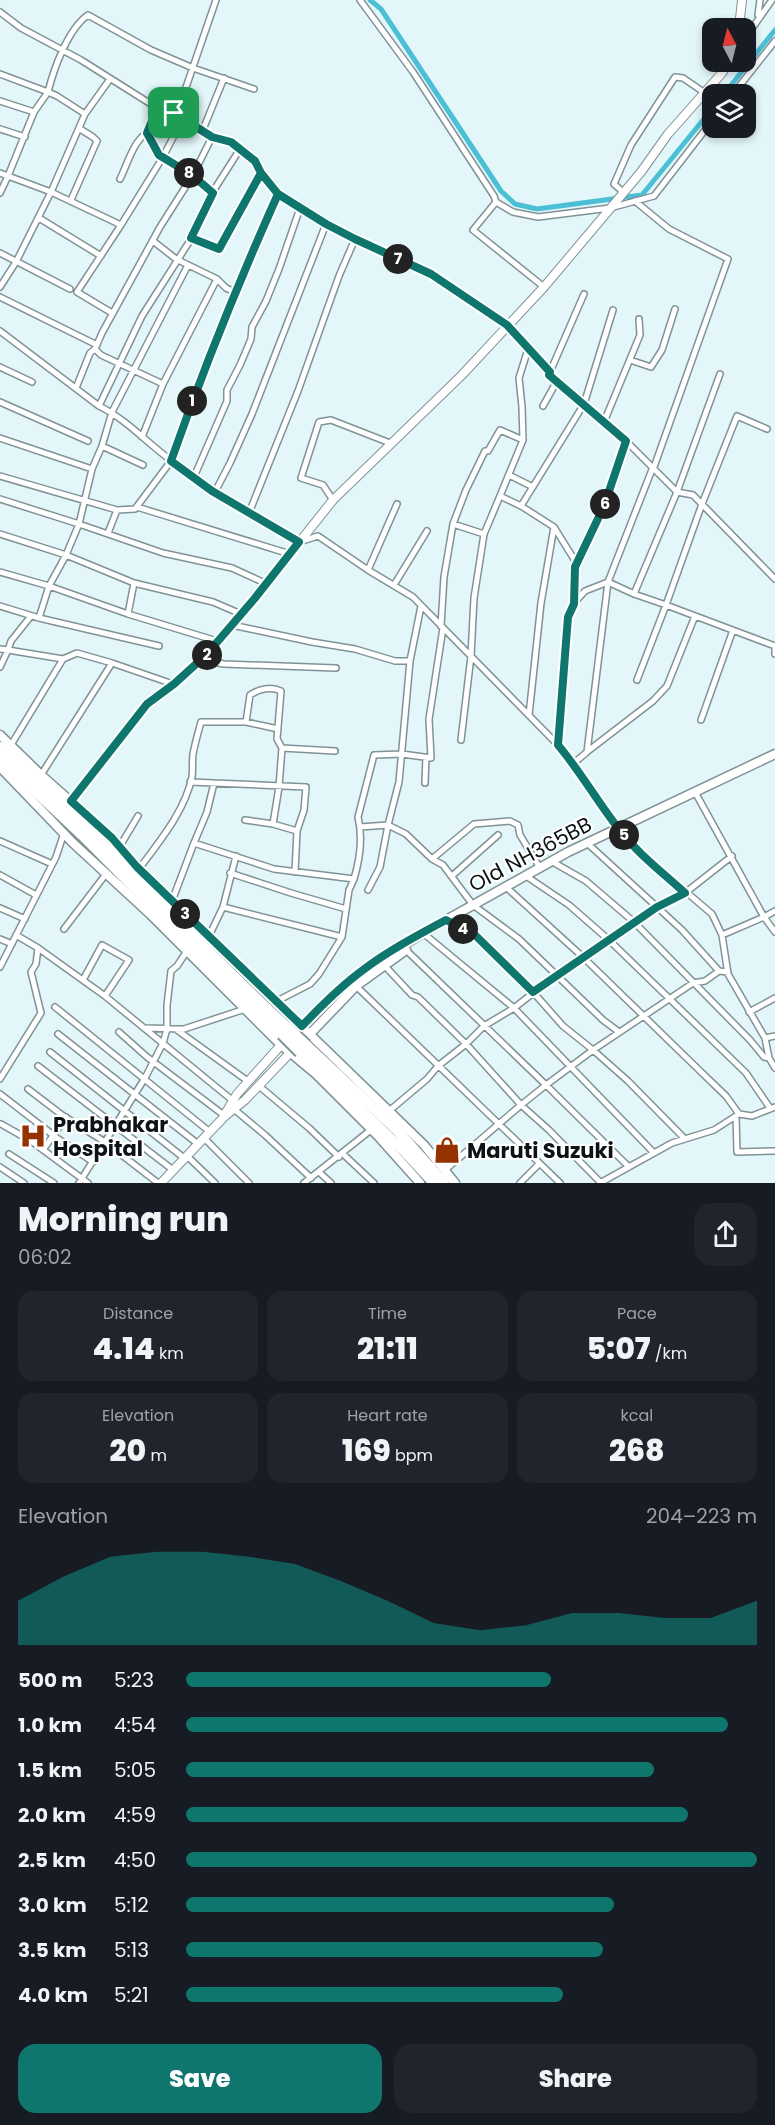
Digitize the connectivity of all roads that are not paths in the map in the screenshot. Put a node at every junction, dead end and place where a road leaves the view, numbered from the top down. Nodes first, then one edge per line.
1 (216, 0) edge
2 (360, 0) edge
3 (742, 0) edge
4 (760, 0) edge
5 (772, 0) edge
6 (0, 12) edge
7 (758, 17) junction
8 (740, 18) edge
9 (756, 20) edge
10 (775, 41) edge
11 (63, 50) junction
12 (193, 68) junction
13 (0, 74) edge
14 (224, 78) junction
15 (110, 79) junction
16 (741, 84) edge
17 (254, 89) dead end
18 (702, 91) edge
19 (48, 92) junction
20 (702, 96) edge
21 (0, 101) edge
22 (154, 106) junction
23 (34, 112) junction
24 (174, 113) junction
25 (85, 114) junction
26 (154, 116) junction
27 (182, 120) junction
28 (0, 129) edge
29 (80, 129) junction
30 (202, 132) junction
31 (147, 133) junction
32 (702, 134) edge
33 (25, 136) junction
34 (212, 137) junction
35 (240, 149) junction
36 (163, 158) junction
37 (0, 173) edge
38 (261, 173) junction
39 (192, 175) junction
40 (8, 176) junction
41 (120, 179) dead end
42 (51, 192) junction
43 (623, 192) junction
44 (0, 193) edge
45 (213, 193) junction
46 (278, 194) junction
47 (71, 200) junction
48 (635, 201) junction
49 (496, 202) junction
50 (300, 208) junction
51 (610, 208) junction
52 (39, 218) junction
53 (326, 224) junction
54 (121, 225) junction
55 (191, 238) junction
56 (355, 239) junction
57 (153, 241) junction
58 (0, 254) edge
59 (101, 256) junction
60 (176, 259) junction
61 (16, 262) junction
62 (188, 266) junction
63 (217, 279) junction
64 (544, 286) junction
65 (0, 287) edge
66 (70, 290) dead end
67 (235, 292) junction
68 (584, 294) dead end
69 (0, 297) edge
70 (675, 309) dead end
71 (613, 310) dead end
72 (112, 313) junction
73 (639, 319) dead end
74 (507, 325) junction
75 (0, 331) edge
76 (96, 347) junction
77 (528, 349) junction
78 (630, 360) junction
79 (119, 364) junction
80 (0, 368) edge
81 (135, 370) junction
82 (550, 372) junction
83 (720, 374) dead end
84 (556, 381) junction
85 (32, 382) dead end
86 (163, 384) junction
87 (76, 388) junction
88 (0, 402) edge
89 (584, 404) junction
90 (99, 406) junction
91 (543, 406) dead end
92 (112, 412) junction
93 (604, 422) junction
94 (767, 429) dead end
95 (142, 437) junction
96 (0, 438) edge
97 (523, 440) junction
98 (88, 441) dead end
99 (626, 441) junction
100 (390, 443) junction
101 (102, 446) junction
102 (171, 461) junction
103 (143, 465) dead end
104 (654, 467) junction
105 (92, 469) junction
106 (509, 475) junction
107 (0, 476) edge
108 (194, 477) junction
109 (532, 487) junction
110 (215, 492) junction
111 (677, 492) junction
112 (500, 496) junction
113 (0, 499) edge
114 (333, 500) junction
115 (84, 502) junction
116 (398, 504) dead end
117 (702, 504) junction
118 (520, 506) junction
119 (137, 507) junction
120 (117, 510) junction
121 (249, 513) junction
122 (79, 524) junction
123 (453, 524) junction
124 (554, 527) junction
125 (427, 531) dead end
126 (108, 533) junction
127 (0, 534) edge
128 (484, 534) junction
129 (299, 542) junction
130 (290, 554) junction
131 (66, 555) junction
132 (577, 564) junction
133 (368, 570) junction
134 (0, 572) edge
135 (775, 579) edge
136 (608, 582) junction
137 (134, 583) junction
138 (267, 584) junction
139 (394, 585) junction
140 (49, 586) junction
141 (574, 586) junction
142 (585, 591) junction
143 (634, 594) junction
144 (574, 604) junction
145 (666, 605) junction
146 (0, 606) edge
147 (421, 606) junction
148 (128, 614) junction
149 (241, 614) junction
150 (31, 616) junction
151 (695, 616) junction
152 (39, 618) junction
153 (232, 625) junction
154 (442, 627) junction
155 (733, 630) junction
156 (217, 641) junction
157 (159, 646) dead end
158 (0, 649) edge
159 (8, 650) junction
160 (775, 654) edge
161 (471, 656) junction
162 (63, 659) junction
163 (201, 660) junction
164 (410, 661) junction
165 (112, 663) junction
166 (0, 667) edge
167 (336, 668) dead end
168 (637, 680) dead end
169 (174, 684) junction
170 (529, 715) junction
171 (701, 720) dead end
172 (246, 722) junction
173 (278, 729) junction
174 (0, 735) edge
175 (461, 741) dead end
176 (558, 745) junction
177 (6, 746) edge
178 (282, 748) junction
179 (335, 751) dead end
180 (587, 752) junction
181 (402, 754) junction
182 (775, 754) edge
183 (426, 757) junction
184 (0, 758) edge
185 (574, 763) junction
186 (0, 767) edge
187 (41, 775) junction
188 (190, 782) junction
189 (214, 783) junction
190 (425, 783) dead end
191 (279, 788) junction
192 (695, 792) junction
193 (71, 801) junction
194 (138, 816) dead end
195 (245, 820) dead end
196 (273, 824) junction
197 (388, 825) junction
198 (360, 827) junction
199 (618, 828) junction
200 (90, 830) junction
201 (297, 831) junction
202 (64, 834) junction
203 (498, 835) dead end
204 (0, 841) edge
205 (194, 843) junction
206 (588, 843) junction
207 (120, 846) junction
208 (102, 850) junction
209 (236, 856) junction
210 (732, 856) junction
211 (432, 859) junction
212 (551, 861) junction
213 (52, 864) junction
214 (540, 868) junction
215 (139, 869) junction
216 (230, 873) junction
217 (295, 873) junction
218 (106, 874) junction
219 (0, 875) edge
220 (453, 875) junction
221 (526, 876) junction
222 (354, 879) junction
223 (506, 887) junction
224 (368, 890) dead end
225 (685, 893) junction
226 (36, 895) junction
227 (172, 901) junction
228 (473, 905) junction
229 (223, 907) junction
230 (657, 907) junction
231 (0, 908) edge
232 (346, 909) junction
233 (775, 911) edge
234 (764, 917) junction
235 (25, 919) junction
236 (446, 920) junction
237 (634, 922) junction
238 (64, 929) dead end
239 (775, 932) edge
240 (423, 933) junction
241 (16, 935) junction
242 (722, 935) junction
243 (209, 936) junction
244 (342, 937) junction
245 (0, 939) edge
246 (609, 940) junction
247 (12, 944) junction
248 (38, 948) junction
249 (404, 948) junction
250 (187, 951) junction
251 (584, 958) junction
252 (384, 965) junction
253 (0, 966) edge
254 (719, 971) junction
255 (728, 972) junction
256 (558, 975) junction
257 (83, 980) junction
258 (693, 983) junction
259 (356, 986) junction
260 (533, 992) junction
261 (105, 996) junction
262 (775, 998) edge
263 (668, 1000) junction
264 (275, 1002) junction
265 (55, 1007) dead end
266 (514, 1008) junction
267 (244, 1009) junction
268 (749, 1012) junction
269 (643, 1016) junction
270 (302, 1026) junction
271 (484, 1026) junction
272 (145, 1028) junction
273 (167, 1029) junction
274 (176, 1029) junction
275 (119, 1032) dead end
276 (619, 1032) junction
277 (58, 1034) dead end
278 (311, 1034) junction
279 (283, 1036) junction
280 (775, 1036) edge
281 (765, 1038) junction
282 (163, 1043) junction
283 (466, 1044) junction
284 (299, 1050) junction
285 (593, 1050) junction
286 (50, 1052) dead end
287 (769, 1058) junction
288 (154, 1062) junction
289 (38, 1066) dead end
290 (438, 1066) junction
291 (571, 1066) junction
292 (775, 1068) edge
293 (0, 1078) edge
294 (145, 1078) junction
295 (249, 1082) junction
296 (546, 1085) junction
297 (259, 1086) junction
298 (28, 1089) dead end
299 (134, 1094) junction
300 (1, 1095) edge
301 (232, 1100) junction
302 (521, 1105) junction
303 (772, 1107) edge
304 (124, 1109) junction
305 (235, 1110) junction
306 (389, 1111) junction
307 (737, 1115) junction
308 (225, 1116) junction
309 (66, 1117) junction
310 (1, 1124) edge
311 (498, 1124) junction
312 (115, 1125) junction
313 (372, 1130) junction
314 (54, 1136) junction
315 (204, 1138) junction
316 (684, 1138) junction
317 (105, 1142) junction
318 (43, 1150) junction
319 (775, 1151) edge
320 (654, 1153) junction
321 (9, 1155) dead end
322 (341, 1156) junction
323 (186, 1157) junction
324 (93, 1162) junction
325 (539, 1164) junction
326 (629, 1167) junction
327 (1, 1168) edge
328 (173, 1170) junction
329 (445, 1170) junction
330 (319, 1172) junction
331 (311, 1178) junction
332 (81, 1181) edge
333 (24, 1183) edge
334 (54, 1183) edge
335 (88, 1183) edge
336 (160, 1183) edge
337 (215, 1183) edge
338 (249, 1183) edge
339 (304, 1183) edge
340 (331, 1183) edge
341 (374, 1183) edge
342 (420, 1183) edge
343 (434, 1183) edge
344 (444, 1183) edge
345 (455, 1183) edge
346 (520, 1183) edge
347 (560, 1183) edge
348 (600, 1183) edge

1 - 12 street
2 - 49 street
3 - 8 street
4 - 7 street
5 - 7 street
6 - 11 street
7 - 9 street
10 - 16 street
11 - 12 street
11 - 15 street
11 - 19 street
12 - 14 street
12 - 24 street
13 - 19 street
14 - 17 street
14 - 30 street
15 - 22 street
15 - 25 street
18 - 43 street
19 - 23 street
19 - 25 street
20 - 43 street
21 - 23 street
22 - 24 street
22 - 26 street
23 - 33 street
24 - 26 street
24 - 27 street
25 - 29 street
26 - 31 street
27 - 30 street
27 - 36 street
28 - 33 street
29 - 42 street
29 - 47 street
30 - 34 street
31 - 36 street
31 - 41 street
32 - 48 street
33 - 40 street
34 - 35 street
34 - 39 street
35 - 38 street
35 - 45 street
36 - 39 street
36 - 54 street
37 - 40 street
38 - 46 street
38 - 55 street
39 - 45 street
39 - 57 street
40 - 42 street
40 - 44 street
42 - 47 street
42 - 52 street
43 - 51 street
45 - 55 street
46 - 50 street
46 - 67 street
47 - 54 street
48 - 51 street
48 - 104 street
49 - 51 street
49 - 64 street
50 - 53 street
50 - 108 street
51 - 64 street
52 - 59 street
52 - 61 street
53 - 56 street
53 - 110 street
54 - 59 street
55 - 60 street
56 - 74 street
56 - 121 street
57 - 60 street
57 - 72 street
58 - 61 street
59 - 72 street
60 - 62 street
60 - 79 street
61 - 65 street
61 - 66 street
62 - 63 street
62 - 81 street
63 - 67 street
63 - 86 street
64 - 74 street
67 - 102 street
68 - 82 street
69 - 76 street
70 - 78 street
71 - 89 street
72 - 76 street
73 - 78 street
74 - 77 street
74 - 100 street
75 - 87 street
76 - 79 street
76 - 87 street
77 - 82 street
77 - 97 street
78 - 93 street
79 - 81 street
79 - 90 street
80 - 85 street
81 - 86 street
81 - 92 street
82 - 84 street
83 - 111 street
84 - 89 street
84 - 91 street
86 - 95 street
87 - 90 street
88 - 98 street
89 - 93 street
89 - 109 street
90 - 92 street
92 - 95 street
92 - 101 street
93 - 99 street
94 - 117 street
95 - 102 street
96 - 105 street
97 - 106 street
97 - 123 street
99 - 104 street
99 - 132 street
100 - 114 street
100 - 114 street
101 - 103 street
101 - 105 street
102 - 108 street
102 - 119 street
104 - 111 street
104 - 136 street
105 - 115 street
106 - 109 street
106 - 112 street
107 - 115 street
108 - 110 street
109 - 118 street
110 - 121 street
111 - 117 street
111 - 143 street
112 - 118 street
112 - 128 street
113 - 122 street
114 - 129 street
115 - 120 street
115 - 122 street
116 - 133 street
117 - 135 street
117 - 145 street
118 - 124 street
119 - 120 street
119 - 130 street
120 - 126 street
121 - 129 street
122 - 126 street
122 - 131 street
123 - 128 street
123 - 154 street
124 - 132 street
124 - 170 street
125 - 139 street
126 - 138 street
127 - 131 street
128 - 161 street
129 - 130 street
129 - 133 street
130 - 138 street
131 - 137 street
131 - 140 street
132 - 141 street
133 - 139 street
134 - 140 street
136 - 142 street
136 - 143 street
136 - 180 street
137 - 148 street
137 - 149 street
138 - 149 street
139 - 147 street
140 - 148 street
140 - 152 street
141 - 142 street
141 - 144 street
142 - 144 street
143 - 145 street
144 - 176 street
145 - 151 street
145 - 168 street
146 - 150 street
147 - 154 street
147 - 164 street
148 - 156 street
149 - 153 street
150 - 152 street
150 - 159 street
151 - 155 street
151 - 180 street
152 - 157 street
153 - 156 street
153 - 164 street
154 - 161 street
154 - 183 street
155 - 160 street
155 - 171 street
156 - 163 street
158 - 159 street
159 - 162 street
159 - 166 street
161 - 170 street
161 - 175 street
162 - 165 street
162 - 177 street
163 - 167 street
163 - 169 street
164 - 181 street
165 - 169 street
165 - 187 street
169 - 193 street
170 - 176 street
172 - 173 street
172 - 173 street
172 - 188 street
173 - 178 street
174 - 177 main road
176 - 185 street
177 - 187 main road
177 - 200 highway
178 - 179 street
178 - 191 street
180 - 185 street
181 - 183 street
181 - 197 street
181 - 198 street
182 - 192 main road, Old NH365BB
183 - 190 street
184 - 200 highway
185 - 199 street
186 - 202 main road
187 - 193 main road
188 - 189 street
188 - 215 street
189 - 191 street
189 - 205 street
191 - 196 street
191 - 201 street
192 - 199 main road, Old NH365BB
192 - 210 street
193 - 200 main road
194 - 207 street
195 - 196 street
196 - 201 street
197 - 198 street
197 - 211 street
197 - 224 street
198 - 222 street
199 - 206 main road, Old NH365BB
199 - 225 street
200 - 208 highway
200 - 208 main road
201 - 217 street
202 - 208 main road
202 - 213 street
203 - 220 street
204 - 213 street
205 - 209 street
205 - 227 street
206 - 212 main road, Old NH365BB
206 - 230 street
207 - 208 main road
207 - 215 main road
208 - 218 main road
208 - 279 highway
209 - 216 street
209 - 217 street
210 - 225 street
210 - 234 street
211 - 214 street
211 - 220 street
212 - 214 main road, Old NH365BB
212 - 237 street
213 - 226 street
214 - 221 main road, Old NH365BB
215 - 227 main road
216 - 229 street
216 - 232 street
217 - 222 street
218 - 238 street
218 - 250 main road
219 - 226 street
220 - 228 street
221 - 223 main road, Old NH365BB
221 - 246 street
222 - 232 street
223 - 228 main road, Old NH365BB
223 - 251 street
225 - 230 street
225 - 242 street
226 - 235 street
227 - 243 main road
228 - 236 main road, Old NH365BB
228 - 256 street
229 - 243 street
229 - 244 street
230 - 237 street
230 - 254 street
231 - 235 street
232 - 244 street
233 - 234 street
234 - 239 street
234 - 242 street
235 - 241 street
236 - 240 main road, Old NH365BB
236 - 260 street
237 - 246 street
237 - 258 street
240 - 249 main road, Old NH365BB
240 - 266 street
241 - 247 street
241 - 248 street
242 - 255 street
243 - 264 main road
244 - 264 street
245 - 247 street
246 - 251 street
246 - 263 street
247 - 253 street
248 - 257 street
248 - 293 street
249 - 252 main road, Old NH365BB
249 - 270 main road, Old NH365BB
249 - 271 street
250 - 267 main road
250 - 273 street
251 - 256 street
251 - 269 street
252 - 259 main road, Old NH365BB
252 - 283 street
254 - 255 street
254 - 258 street
255 - 268 street
256 - 260 street
256 - 276 street
257 - 261 street
257 - 261 street
258 - 263 street
258 - 287 street
259 - 278 main road, Old NH365BB
259 - 290 street
260 - 266 street
260 - 285 street
261 - 272 street
262 - 268 street
263 - 269 street
263 - 303 street
264 - 270 main road
265 - 294 street
266 - 271 street
266 - 291 street
267 - 274 street
267 - 279 main road
268 - 281 street
269 - 276 street
269 - 307 street
270 - 278 main road
270 - 279 highway
271 - 283 street
271 - 296 street
272 - 273 street
272 - 282 street
273 - 274 street
273 - 282 street
274 - 295 street
275 - 288 street
276 - 285 street
277 - 299 street
278 - 284 main road, Old NH365BB
278 - 306 main road
279 - 284 highway, bridge
279 - 284 main road
279 - 295 street
280 - 281 street
281 - 287 street
282 - 288 street
282 - 301 street
283 - 290 street
283 - 302 street
284 - 297 street
284 - 313 main road
284 - 343 highway
284 - 344 highway
285 - 291 street
285 - 316 street
286 - 304 street
287 - 292 street
288 - 294 street
288 - 308 street
289 - 312 street
290 - 306 street
290 - 311 street
291 - 296 street
291 - 320 street
294 - 299 street
294 - 315 street
295 - 301 street
296 - 302 street
296 - 326 street
297 - 305 street
297 - 322 street
298 - 309 street
299 - 304 street
299 - 315 street
300 - 314 street
301 - 308 street
302 - 311 street
302 - 348 street
303 - 307 street
304 - 312 street
304 - 323 street
305 - 308 street
305 - 331 street
306 - 329 main road
307 - 316 street
307 - 319 street
308 - 315 street
309 - 314 street
309 - 317 street
310 - 318 street
311 - 325 street
311 - 329 street
312 - 317 street
312 - 328 street
313 - 322 street
313 - 342 main road
314 - 318 street
314 - 324 street
315 - 323 street
315 - 338 street
316 - 320 street
317 - 324 street
317 - 336 street
318 - 332 street
320 - 326 street
321 - 334 street
322 - 330 street
322 - 341 street
323 - 328 street
323 - 337 street
324 - 332 street
325 - 346 street
325 - 347 street
326 - 348 street
327 - 333 street
328 - 336 street
329 - 345 main road
330 - 331 street
330 - 340 street
331 - 339 street
332 - 335 street

